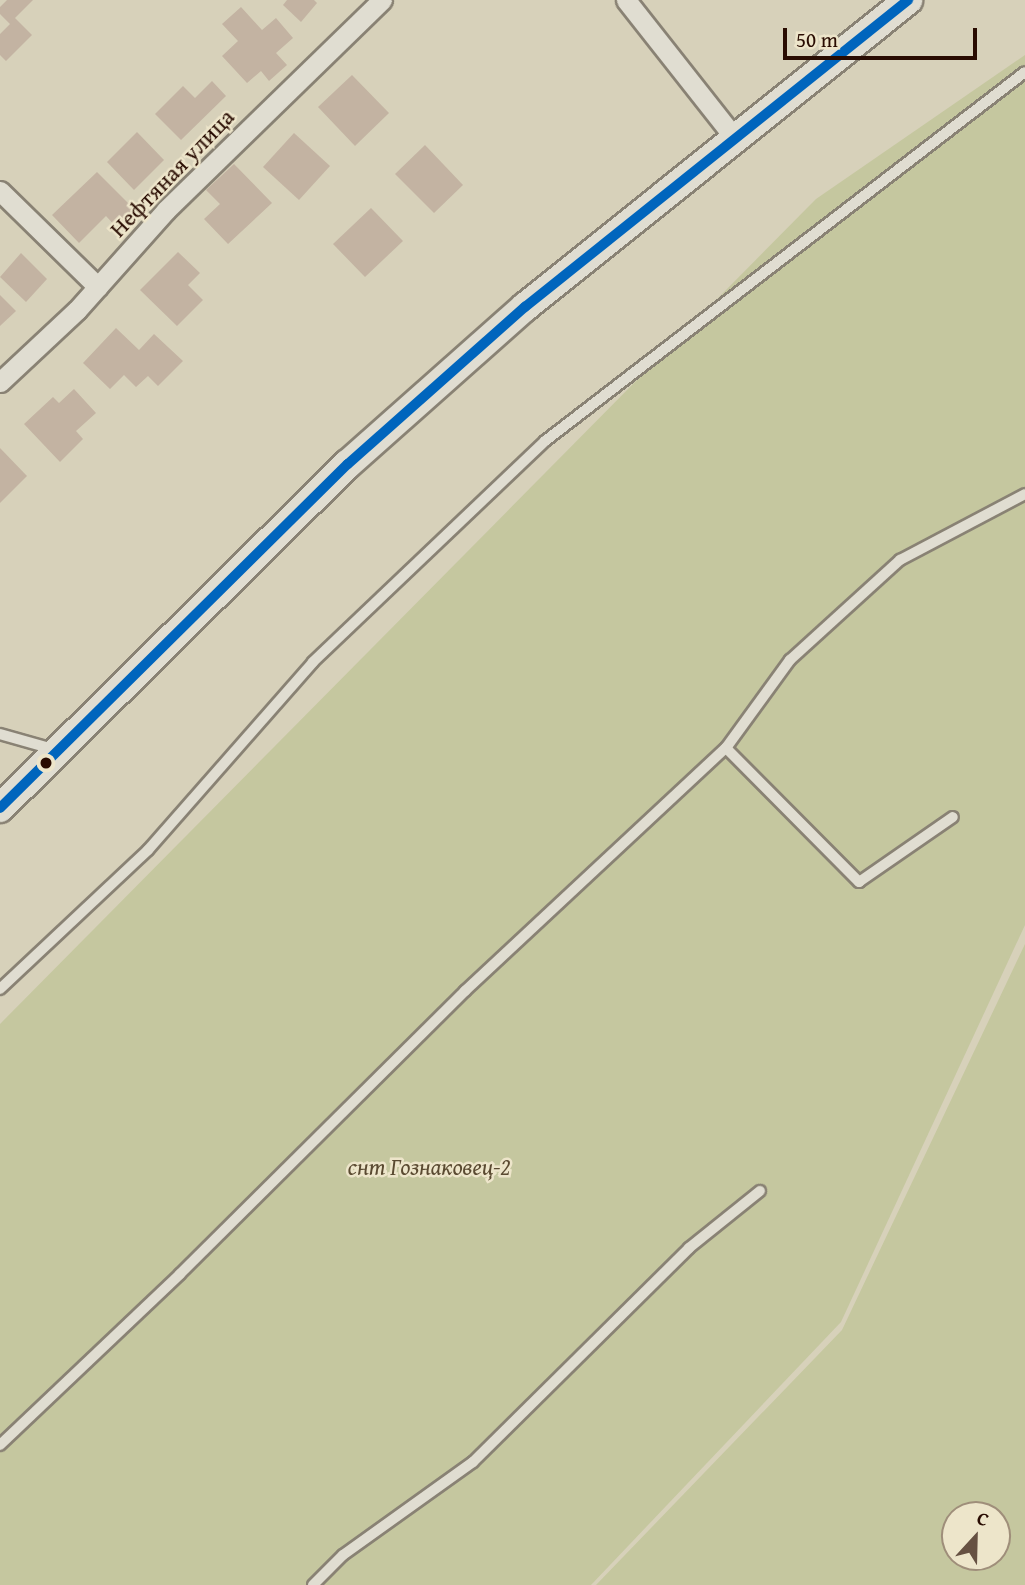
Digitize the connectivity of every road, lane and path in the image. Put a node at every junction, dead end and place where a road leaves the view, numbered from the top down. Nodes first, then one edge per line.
1 (382, 0) edge
2 (626, 0) edge
3 (908, 0) edge
4 (1025, 72) edge
5 (734, 137) junction
6 (0, 191) edge
7 (98, 287) junction
8 (0, 382) edge
9 (1025, 494) edge
10 (0, 734) edge
11 (726, 748) junction
12 (60, 751) junction
13 (0, 808) edge
14 (953, 817) dead end
15 (0, 989) edge
16 (760, 1191) dead end
17 (0, 1445) edge
18 (313, 1585) edge

1 - 7 street, Нефтяная улица
2 - 5 street
3 - 5 main road
4 - 15 lane
5 - 12 main road
6 - 7 street
7 - 8 street, Нефтяная улица
9 - 11 lane
10 - 12 lane
11 - 14 lane
11 - 17 lane
12 - 13 main road
16 - 18 lane

